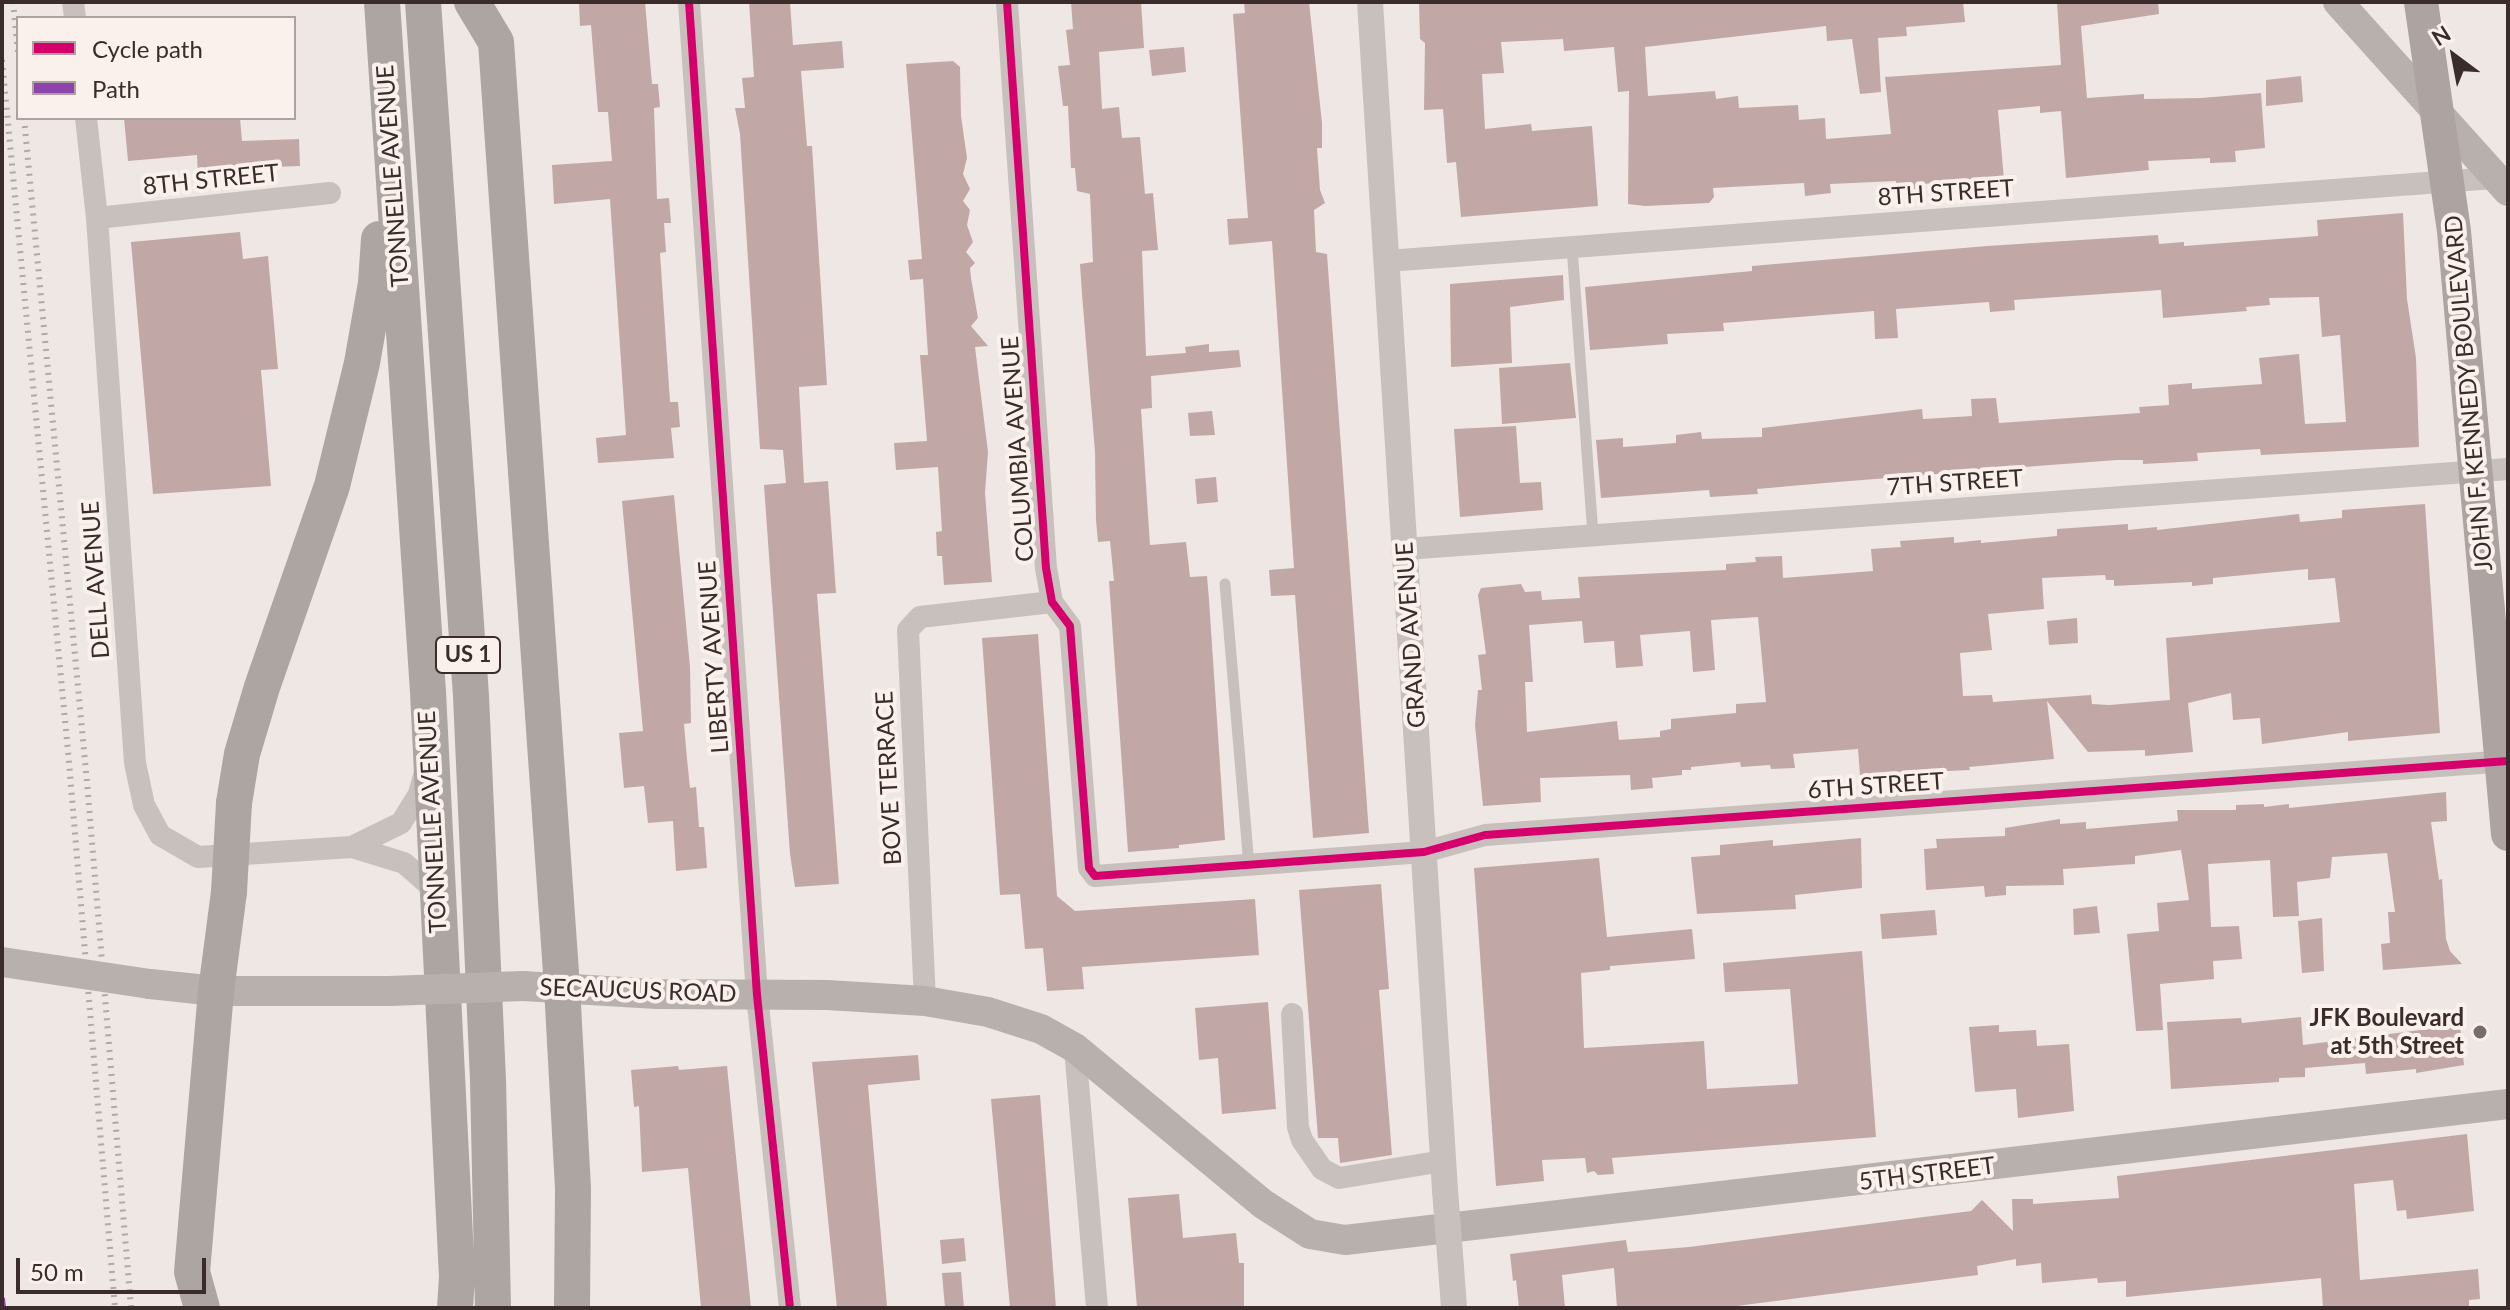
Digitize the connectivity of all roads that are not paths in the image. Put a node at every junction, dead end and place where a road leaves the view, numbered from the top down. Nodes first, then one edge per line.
1 (382, 2) edge
2 (423, 2) edge
3 (472, 2) edge
4 (689, 2) edge
5 (1007, 2) edge
6 (1370, 2) edge
7 (2338, 2) edge
8 (2421, 2) edge
9 (2439, 112) junction
10 (86, 120) edge
11 (392, 151) junction
12 (2448, 181) junction
13 (2504, 182) edge
14 (330, 193) dead end
15 (97, 218) junction
16 (1572, 247) junction
17 (1387, 261) junction
18 (2493, 470) edge
19 (1593, 535) junction
20 (1405, 549) junction
21 (1225, 584) dead end
22 (1052, 602) junction
23 (430, 753) junction
24 (2505, 761) edge
25 (2508, 834) edge
26 (352, 847) junction
27 (1424, 852) junction
28 (1249, 867) junction
29 (436, 891) junction
30 (2, 962) edge
31 (562, 987) junction
32 (216, 991) junction
33 (757, 995) junction
34 (925, 1001) junction
35 (1292, 1014) dead end
36 (1075, 1048) junction
37 (2508, 1104) edge
38 (1443, 1161) junction
39 (1345, 1240) joint
40 (202, 1308) edge
41 (455, 1308) edge
42 (493, 1308) edge
43 (572, 1308) edge
44 (790, 1308) edge
45 (1097, 1308) edge
46 (1454, 1308) edge

1 - 11 highway, TONNELLE AVENUE / US 1
2 - 42 highway, TONNELLE AVENUE / US 1
3 - 31 highway
4 - 33 street, LIBERTY AVENUE
5 - 22 street, COLUMBIA AVENUE
6 - 17 street, GRAND AVENUE
7 - 9 main road
8 - 9 main road, JOHN F. KENNEDY BOULEVARD
9 - 12 main road, JOHN F. KENNEDY BOULEVARD
9 - 13 main road
10 - 15 street, DELL AVENUE
11 - 23 highway, TONNELLE AVENUE / US 1
11 - 32 highway, bridge
12 - 13 street, 8TH STREET
12 - 16 street, 8TH STREET
12 - 18 main road, JOHN F. KENNEDY BOULEVARD
14 - 15 street, 8TH STREET
15 - 26 street, DELL AVENUE
16 - 17 street, 8TH STREET
16 - 19 lane
17 - 20 street, GRAND AVENUE
18 - 19 street, 7TH STREET
18 - 24 main road, JOHN F. KENNEDY BOULEVARD
19 - 20 street, 7TH STREET
20 - 27 street, GRAND AVENUE
21 - 28 lane
22 - 28 street, COLUMBIA AVENUE
22 - 34 street, BOVE TERRACE
23 - 26 street, DELL AVENUE
23 - 29 highway, TONNELLE AVENUE / US 1
24 - 25 main road, JOHN F. KENNEDY BOULEVARD
24 - 27 street, 6TH STREET
26 - 29 street, DELL AVENUE
27 - 28 street, 6TH STREET
27 - 38 street, GRAND AVENUE
29 - 41 highway, TONNELLE AVENUE / US 1
30 - 32 main road, SECAUCUS ROAD, bridge
31 - 32 main road, SECAUCUS ROAD, bridge
31 - 33 main road, SECAUCUS ROAD
31 - 43 highway
32 - 40 highway
33 - 34 main road, SECAUCUS ROAD
33 - 44 street, LIBERTY AVENUE
34 - 36 main road, SECAUCUS ROAD
35 - 38 street
36 - 39 main road, SECAUCUS ROAD
36 - 45 street
37 - 39 main road, 5TH STREET
38 - 46 street, GRAND AVENUE, bridge

